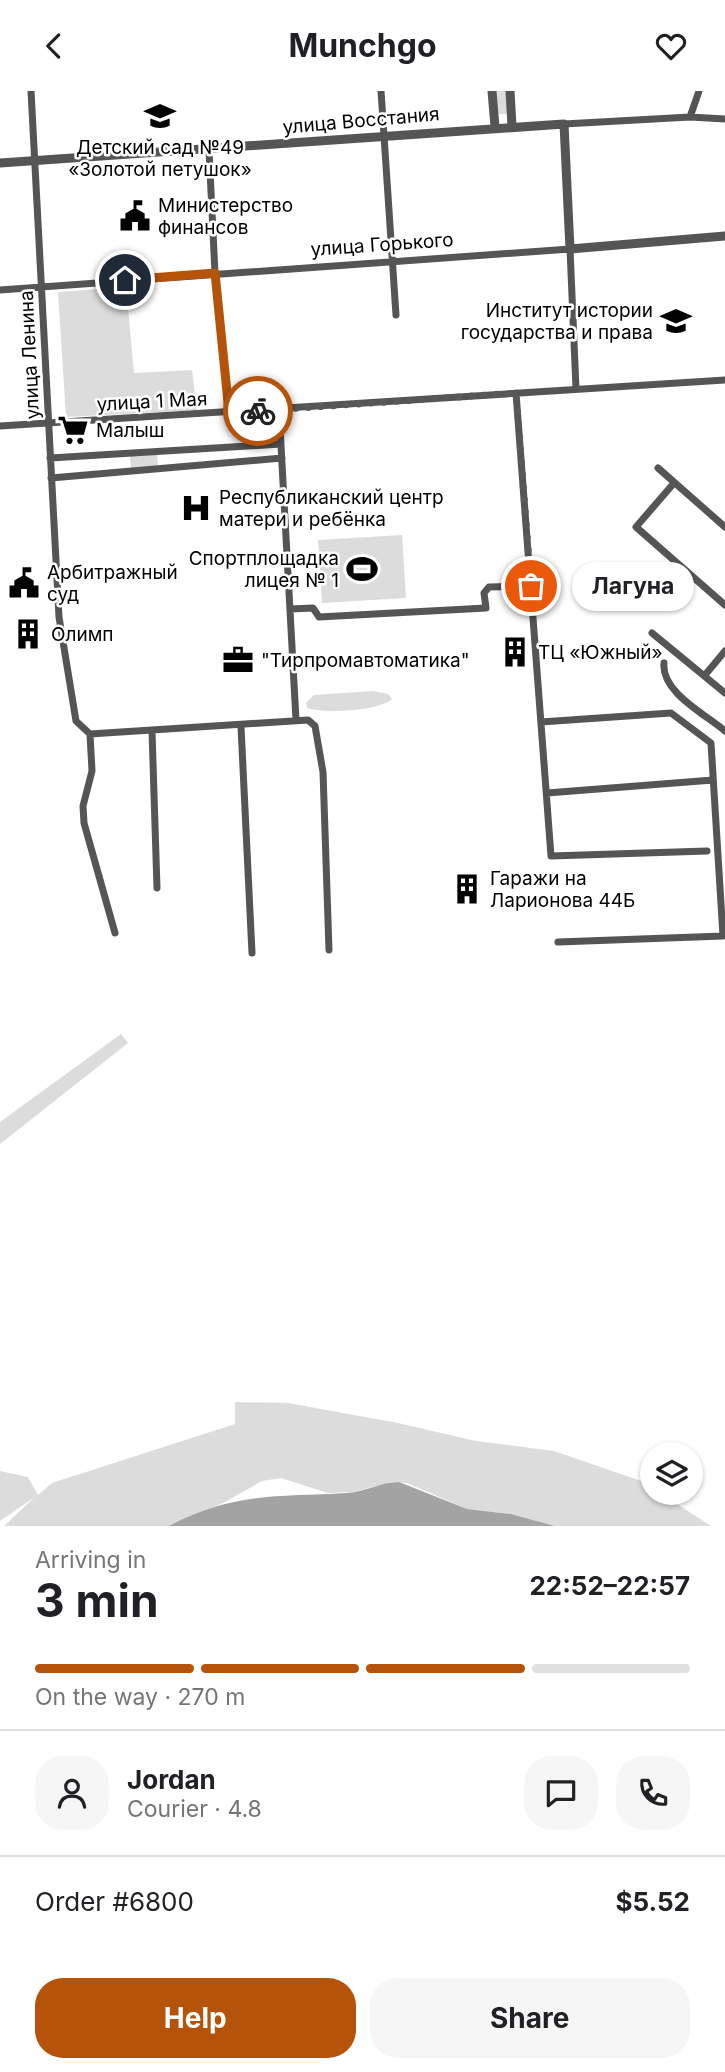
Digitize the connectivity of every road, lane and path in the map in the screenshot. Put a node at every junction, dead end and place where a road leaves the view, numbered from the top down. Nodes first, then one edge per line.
1 (31, 91) edge
2 (381, 91) edge
3 (492, 91) edge
4 (510, 91) edge
5 (699, 91) edge
6 (690, 117) junction
7 (725, 119) edge
8 (564, 124) junction
9 (512, 126) junction
10 (495, 127) junction
11 (383, 135) junction
12 (209, 150) junction
13 (33, 161) junction
14 (0, 163) edge
15 (725, 236) edge
16 (570, 249) junction
17 (392, 262) junction
18 (215, 273) junction
19 (42, 287) junction
20 (0, 290) edge
21 (396, 315) dead end
22 (725, 380) edge
23 (576, 388) junction
24 (516, 393) junction
25 (279, 409) junction
26 (229, 412) junction
27 (48, 423) junction
28 (0, 426) edge
29 (281, 444) junction
30 (50, 458) junction
31 (282, 458) junction
32 (658, 468) dead end
33 (51, 478) junction
34 (674, 483) junction
35 (725, 527) edge
36 (531, 586) junction
37 (725, 605) edge
38 (290, 609) junction
39 (652, 633) dead end
40 (725, 651) edge
41 (664, 663) dead end
42 (705, 675) junction
43 (725, 693) edge
44 (296, 720) junction
45 (541, 722) junction
46 (241, 727) junction
47 (152, 731) junction
48 (725, 731) edge
49 (90, 734) junction
50 (713, 780) junction
51 (547, 793) junction
52 (707, 851) dead end
53 (157, 888) dead end
54 (115, 933) dead end
55 (558, 942) dead end
56 (329, 950) dead end
57 (252, 953) dead end

1 - 13 street, улица Ленина
2 - 11 street
3 - 10 street
4 - 9 street
5 - 6 street
6 - 7 street, улица Восстания
6 - 8 street, улица Восстания
8 - 9 street, улица Восстания
8 - 16 street
9 - 10 street, улица Восстания
10 - 11 street, улица Восстания
11 - 12 street, улица Восстания
11 - 17 street
12 - 13 street, улица Восстания
12 - 18 street
13 - 14 street, улица Восстания
13 - 19 street, улица Ленина
15 - 16 street, улица Горького
16 - 17 street, улица Горького
16 - 23 street
17 - 18 street, улица Горького
17 - 21 street
18 - 19 street, улица Горького
18 - 26 street
19 - 20 street, улица Горького
19 - 27 street, улица Ленина
22 - 23 street, улица 1 Мая
23 - 24 street, улица 1 Мая
24 - 25 street, улица 1 Мая
24 - 36 street
25 - 26 street, улица 1 Мая
25 - 29 street
26 - 27 street, улица 1 Мая
27 - 28 street, улица 1 Мая
27 - 30 street, улица Ленина
29 - 30 street
29 - 31 street
30 - 33 street, улица Ленина
31 - 33 street
31 - 38 street
32 - 34 street
33 - 49 street, улица Ленина
34 - 35 street
34 - 37 street
36 - 38 street
36 - 45 street
38 - 44 street
39 - 42 street
40 - 42 street
41 - 48 street
42 - 43 street
44 - 46 street
44 - 56 street
45 - 50 street
45 - 51 street
46 - 47 street
46 - 57 street
47 - 49 street
47 - 53 street
49 - 54 street
50 - 51 street
50 - 55 street
51 - 52 street

